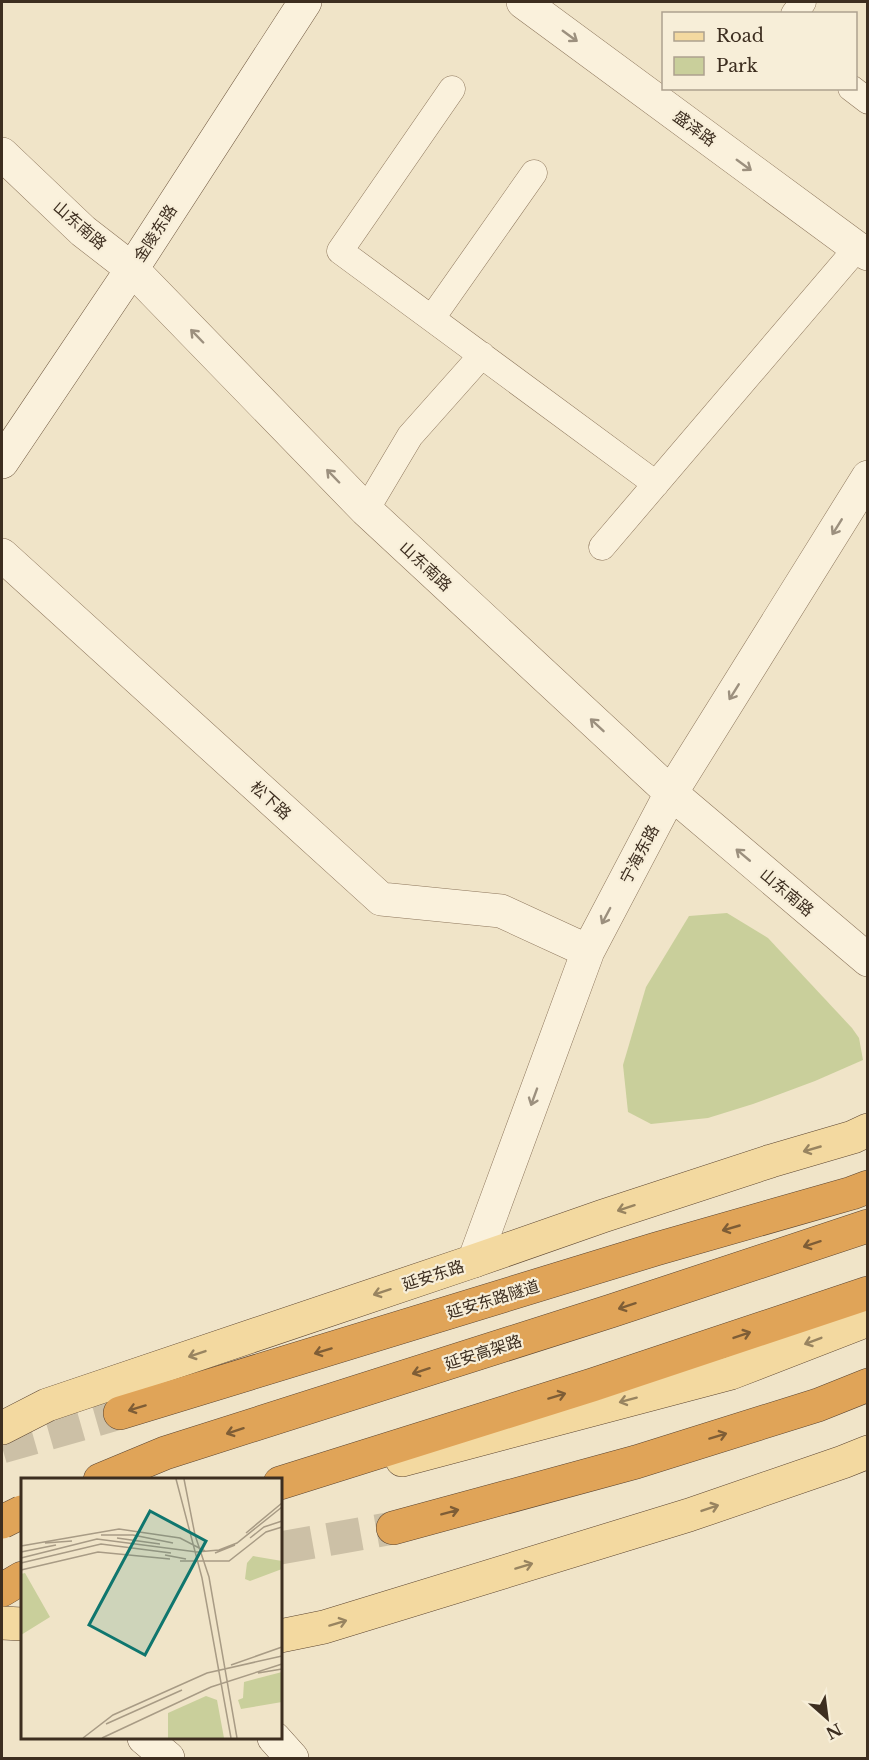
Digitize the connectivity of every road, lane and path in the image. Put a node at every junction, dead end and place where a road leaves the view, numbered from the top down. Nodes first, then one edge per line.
1 (305, 2) edge
2 (523, 2) edge
3 (452, 89) dead end
4 (854, 90) edge
5 (867, 100) edge
6 (2, 154) edge
7 (534, 173) dead end
8 (862, 251) edge
9 (132, 269) junction
10 (432, 318) junction
11 (482, 355) junction
12 (2, 462) edge
13 (867, 477) edge
14 (656, 484) junction
15 (366, 510) junction
16 (602, 547) dead end
17 (2, 555) edge
18 (671, 793) junction
19 (588, 951) junction
20 (867, 960) edge
21 (867, 1130) edge
22 (867, 1187) edge
23 (867, 1226) edge
24 (474, 1261) junction
25 (867, 1293) edge
26 (867, 1320) edge
27 (867, 1385) edge
28 (120, 1413) tunnel mouth
29 (2, 1428) edge
30 (867, 1452) edge
31 (102, 1478) edge
32 (282, 1482) edge
33 (282, 1491) edge
34 (2, 1503) edge
35 (21, 1512) edge
36 (21, 1521) edge
37 (2, 1522) edge
38 (21, 1522) edge
39 (393, 1528) tunnel mouth
40 (21, 1579) edge
41 (2, 1590) edge
42 (2, 1623) edge
43 (21, 1624) edge
44 (2, 1629) edge
45 (282, 1636) edge
46 (21, 1641) edge
47 (146, 1739) edge
48 (276, 1739) edge
49 (168, 1758) edge
50 (292, 1758) edge

1 - 9 street, 金陵东路
2 -> 8 street, 盛泽路
3 - 10 lane
4 - 5 lane
6 - 9 street, 山东南路
7 - 10 lane
8 - 14 lane
9 - 12 street, 金陵东路
15 -> 9 street, 山东南路
10 - 11 lane
11 - 14 lane
11 - 15 lane
13 -> 18 street, 宁海东路
14 - 16 lane
18 -> 15 street, 山东南路
17 - 19 street, 松下路
18 -> 19 street, 宁海东路
20 -> 18 street, 山东南路
19 -> 24 street, 宁海东路
21 -> 24 main road, 延安东路
22 -> 28 highway, 延安东路隧道
23 -> 31 highway, 延安高架路
24 -> 29 main road, 延安东路
32 -> 25 highway
26 -> 33 main road
39 -> 27 highway
45 -> 30 main road
34 - 36 street
35 - 37 highway, bridge
37 - 38 main road
40 - 41 highway
42 - 43 main road
44 - 46 street
47 - 49 street
48 - 50 street

